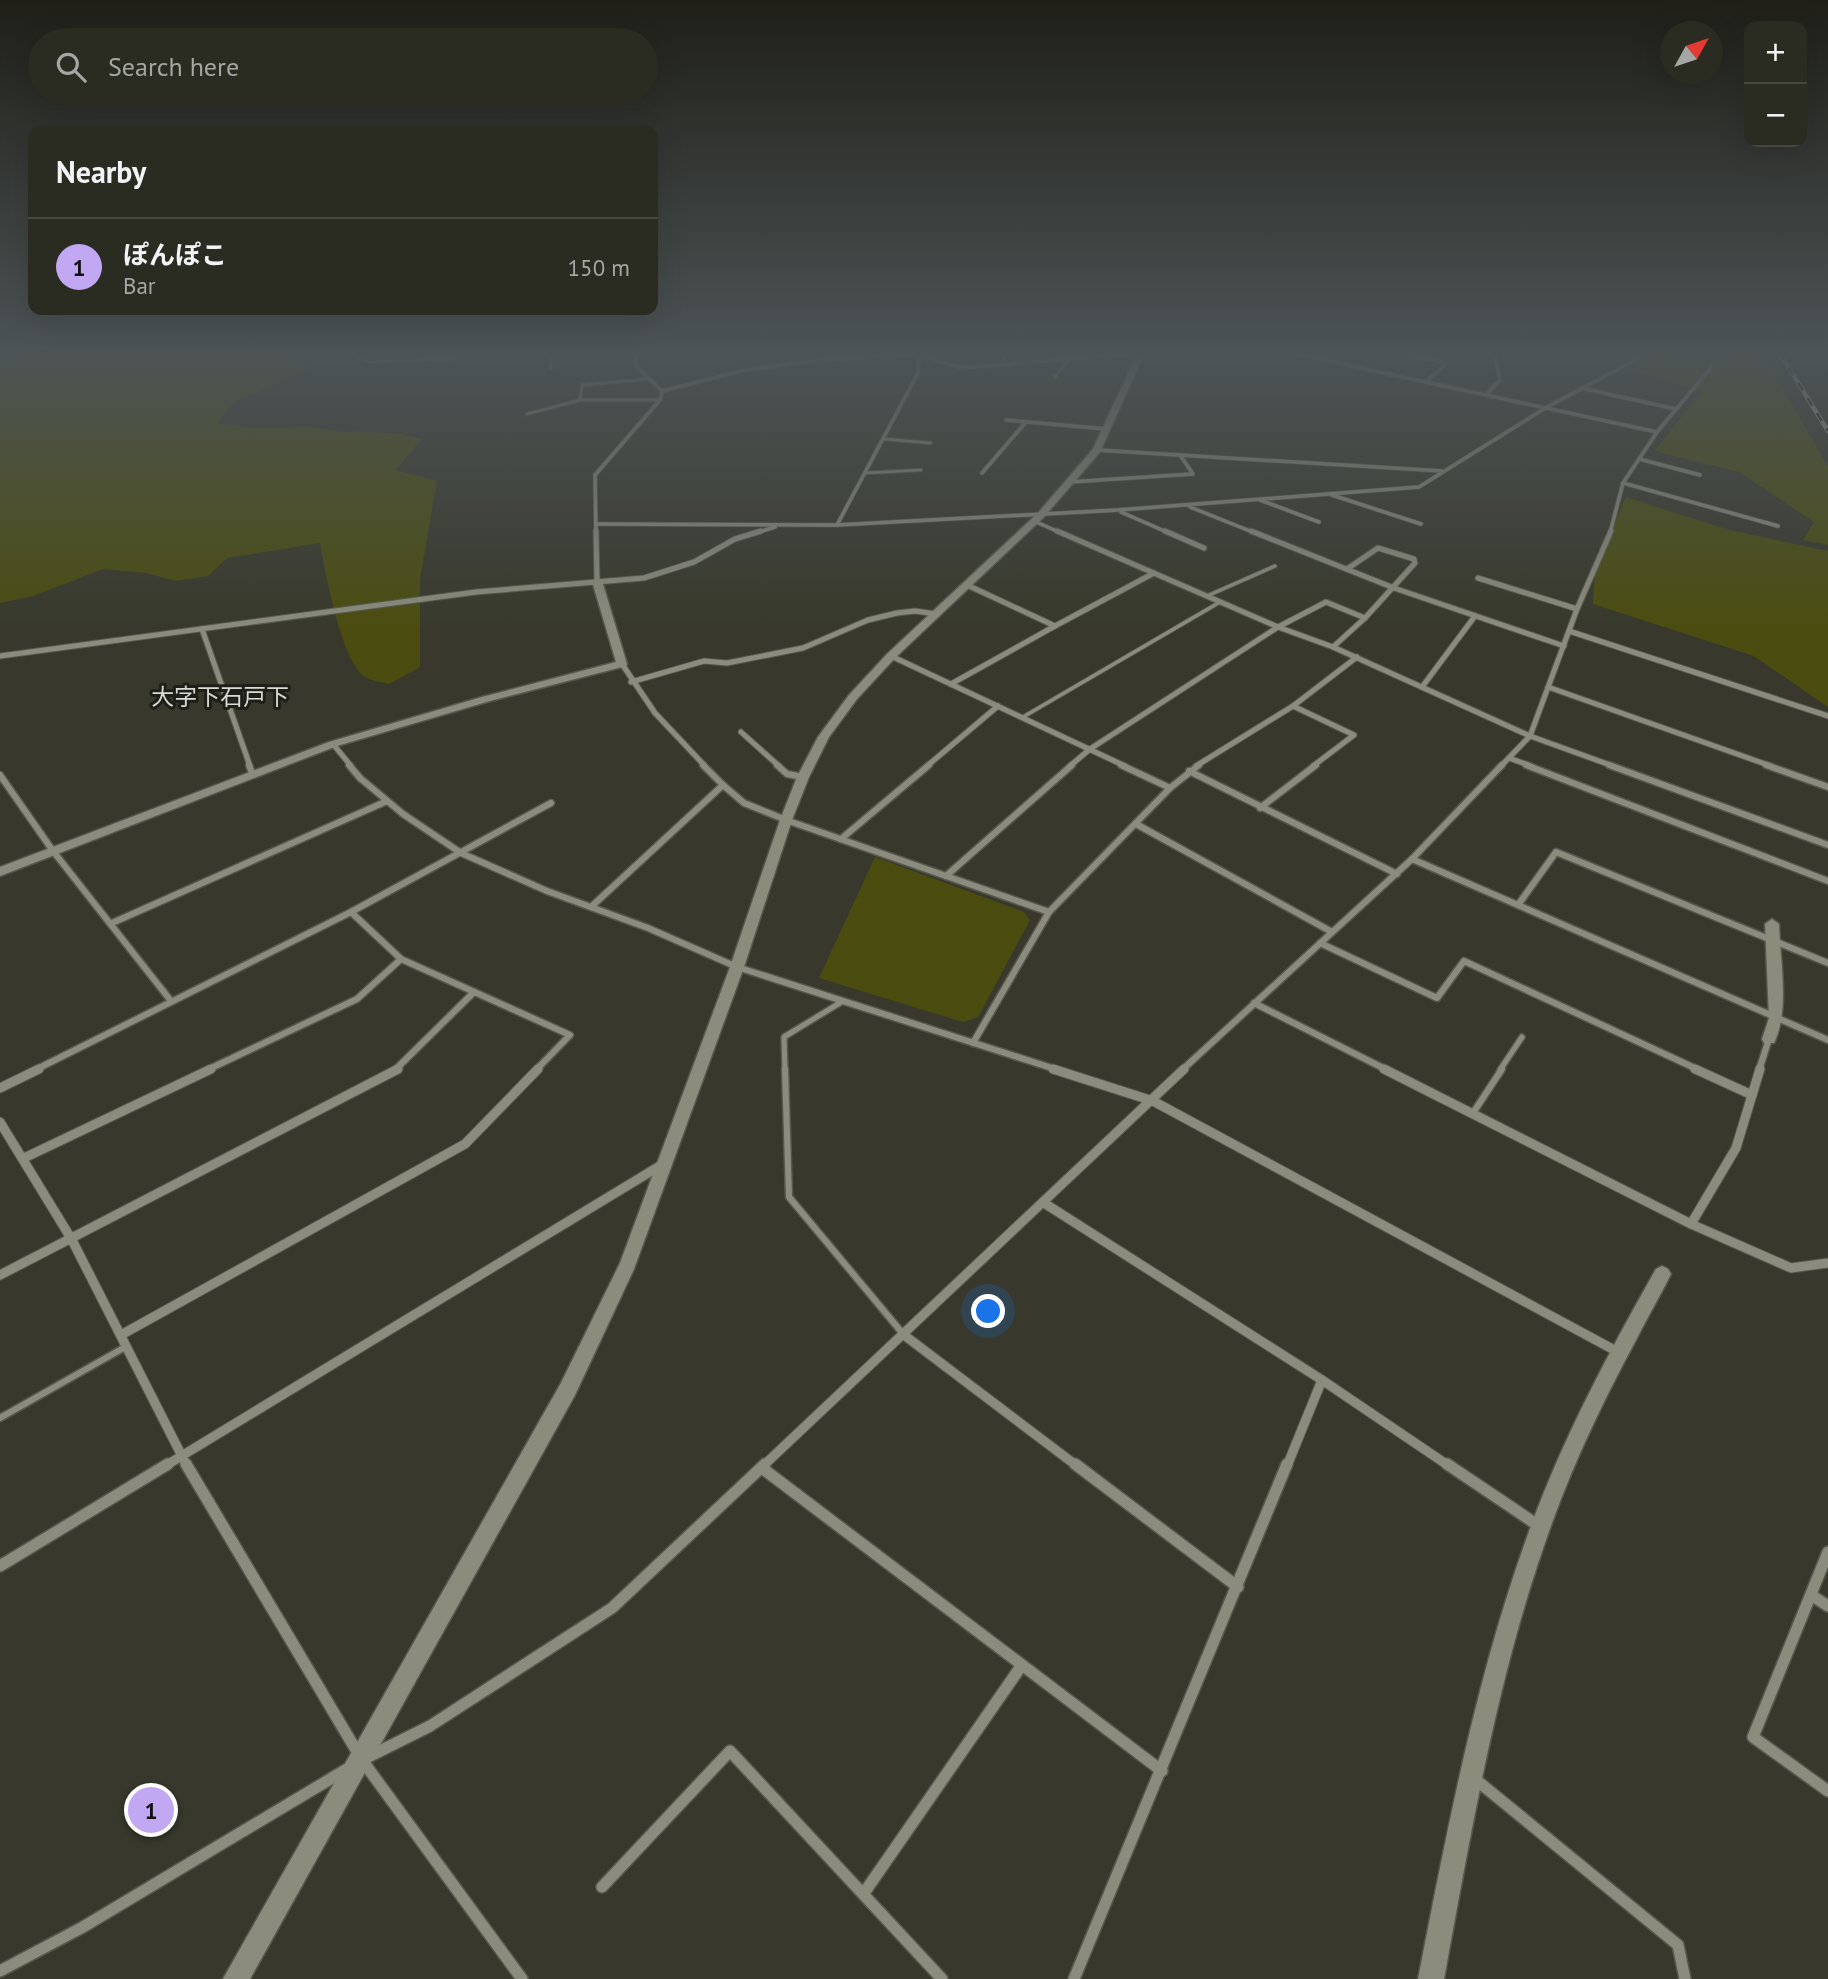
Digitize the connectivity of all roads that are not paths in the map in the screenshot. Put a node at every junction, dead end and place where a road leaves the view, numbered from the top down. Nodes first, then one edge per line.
1 (621, 444) edge
2 (880, 444) edge
3 (1007, 444) edge
4 (1100, 444) edge
5 (1489, 444) edge
6 (1649, 444) edge
7 (1097, 450) junction
8 (1180, 455) junction
9 (1639, 459) junction
10 (921, 470) dead end
11 (1444, 471) junction
12 (865, 473) junction
13 (982, 473) dead end
14 (1700, 475) dead end
15 (1069, 482) junction
16 (1623, 482) junction
17 (1327, 493) junction
18 (1256, 499) junction
19 (1186, 505) junction
20 (1118, 510) junction
21 (1037, 518) junction
22 (1319, 522) dead end
23 (596, 524) junction
24 (1421, 524) dead end
25 (782, 525) junction
26 (837, 525) junction
27 (1778, 526) dead end
28 (1204, 548) dead end
29 (1276, 566) dead end
30 (1348, 569) junction
31 (1154, 573) junction
32 (1478, 578) dead end
33 (597, 581) junction
34 (967, 585) junction
35 (1394, 588) junction
36 (1207, 596) junction
37 (1220, 602) junction
38 (1577, 609) junction
39 (936, 614) junction
40 (1475, 615) junction
41 (1365, 618) junction
42 (1055, 626) junction
43 (1278, 626) junction
44 (202, 629) junction
45 (1569, 631) junction
46 (1564, 646) junction
47 (1333, 647) junction
48 (0, 656) edge
49 (891, 656) junction
50 (1357, 657) junction
51 (622, 664) junction
52 (631, 682) junction
53 (951, 684) junction
54 (1422, 687) junction
55 (1548, 687) junction
56 (998, 706) junction
57 (1293, 706) junction
58 (1828, 716) edge
59 (1023, 717) junction
60 (741, 732) dead end
61 (1530, 736) junction
62 (333, 744) junction
63 (1090, 748) junction
64 (1509, 758) junction
65 (1189, 771) junction
66 (252, 772) junction
67 (0, 775) edge
68 (803, 777) junction
69 (723, 785) junction
70 (1828, 787) edge
71 (1170, 788) junction
72 (387, 801) junction
73 (551, 803) dead end
74 (1260, 808) junction
75 (786, 820) junction
76 (1136, 824) junction
77 (841, 839) junction
78 (1828, 845) edge
79 (53, 851) junction
80 (461, 853) junction
81 (1412, 859) junction
82 (0, 872) edge
83 (1397, 874) junction
84 (946, 876) junction
85 (1828, 881) edge
86 (1518, 905) junction
87 (591, 907) junction
88 (351, 912) junction
89 (1049, 912) junction
90 (112, 923) junction
91 (1772, 924) dead end
92 (1332, 933) junction
93 (1772, 940) junction
94 (1320, 943) junction
95 (401, 959) junction
96 (1828, 963) edge
97 (737, 967) junction
98 (474, 992) junction
99 (171, 1001) junction
100 (844, 1001) junction
101 (1254, 1003) junction
102 (1776, 1018) junction
103 (1522, 1037) dead end
104 (1769, 1039) joint
105 (1828, 1041) edge
106 (973, 1043) junction
107 (0, 1088) edge
108 (1752, 1095) junction
109 (1153, 1101) junction
110 (1473, 1113) junction
111 (1, 1125) edge
112 (24, 1158) junction
113 (667, 1162) junction
114 (1044, 1203) junction
115 (1691, 1224) junction
116 (72, 1240) junction
117 (1828, 1263) edge
118 (1662, 1274) dead end
119 (0, 1275) edge
120 (121, 1335) junction
121 (904, 1335) junction
122 (127, 1346) junction
123 (1619, 1352) junction
124 (1322, 1380) junction
125 (0, 1418) edge
126 (182, 1457) junction
127 (762, 1468) junction
128 (1541, 1527) junction
129 (1828, 1552) edge
130 (0, 1566) edge
131 (1238, 1587) junction
132 (1811, 1595) junction
133 (1828, 1606) edge
134 (1022, 1665) junction
135 (362, 1760) junction
136 (1162, 1771) junction
137 (1470, 1774) junction
138 (1828, 1791) edge
139 (602, 1887) dead end
140 (864, 1893) junction
141 (0, 1971) edge
142 (236, 1979) edge
143 (522, 1979) edge
144 (942, 1979) edge
145 (1074, 1979) edge
146 (1431, 1979) edge
147 (1685, 1979) edge

1 - 23 street
2 - 12 street
3 - 13 street
4 - 7 street
5 - 11 street
6 - 9 street
7 - 8 street
7 - 15 street
8 - 11 street
8 - 15 street
9 - 14 street
9 - 16 street
10 - 12 lane
11 - 17 street
12 - 26 street
15 - 21 street
16 - 27 street
16 - 38 street
17 - 18 street
17 - 24 street
18 - 19 street
18 - 22 street
19 - 20 street
19 - 30 street
20 - 21 street
20 - 28 street
21 - 26 street
21 - 31 street
21 - 34 street
23 - 25 street
23 - 33 street
25 - 26 street
25 - 33 street
29 - 36 lane
30 - 35 street
30 - 35 street
31 - 36 street
31 - 42 street
32 - 38 street
33 - 44 street
33 - 51 street
34 - 39 street
34 - 42 street
35 - 40 street
35 - 41 street
36 - 37 street
37 - 43 street
37 - 59 lane
38 - 45 street
39 - 49 street
39 - 52 street
40 - 46 street
40 - 54 street
41 - 43 street
41 - 47 street
42 - 53 street
43 - 47 street
43 - 63 street
44 - 48 street
44 - 66 street
45 - 46 street
45 - 58 street
46 - 55 street
47 - 50 street
49 - 53 street
49 - 68 street
50 - 54 street
50 - 57 street
51 - 52 street
51 - 62 street
52 - 69 street
53 - 56 street
54 - 61 street
55 - 61 street
55 - 70 street
56 - 59 street
56 - 77 street
57 - 65 street
57 - 74 street
59 - 63 street
60 - 68 street
61 - 64 street
61 - 78 street
62 - 66 street
62 - 72 street
63 - 71 street
63 - 84 street
64 - 81 street
64 - 85 street
65 - 71 street
65 - 74 street
66 - 79 street
67 - 79 street
68 - 75 street
69 - 75 street
69 - 87 street
71 - 76 street
72 - 80 street
72 - 90 street
73 - 80 street
74 - 83 street
75 - 77 street
75 - 97 street
76 - 89 street
76 - 92 street
77 - 84 street
79 - 82 street
79 - 90 street
80 - 87 street
80 - 88 street
81 - 83 street
81 - 86 street
83 - 92 street
84 - 89 street
86 - 93 street
86 - 102 street
87 - 97 street
88 - 95 street
88 - 99 street
89 - 106 street
90 - 99 street
91 - 93 street
92 - 94 street
93 - 96 street
93 - 102 street
94 - 101 street
94 - 108 street
95 - 98 street
95 - 112 street
97 - 100 street
97 - 113 street
98 - 116 street
98 - 120 street
99 - 107 street
100 - 106 street
100 - 121 lane
101 - 109 street
101 - 110 street
102 - 104 street
102 - 105 street
103 - 110 lane
104 - 108 street
106 - 109 street
108 - 115 street
109 - 114 street
109 - 123 street
110 - 115 street
111 - 112 street
112 - 116 street
113 - 126 street
113 - 135 street
114 - 121 street
114 - 124 street
115 - 117 street
116 - 119 street
116 - 120 street
118 - 123 street
120 - 122 street
121 - 127 street
121 - 131 street
122 - 125 lane
122 - 126 street
123 - 128 street
124 - 128 street
124 - 131 street
126 - 130 street
126 - 135 street
127 - 134 street
127 - 135 street
128 - 137 street
129 - 132 street
131 - 136 street
132 - 133 street
132 - 138 street
134 - 136 street
134 - 140 street
135 - 141 street
135 - 142 street
135 - 143 street
136 - 145 street
137 - 146 street
137 - 147 street
139 - 140 street
140 - 144 street

